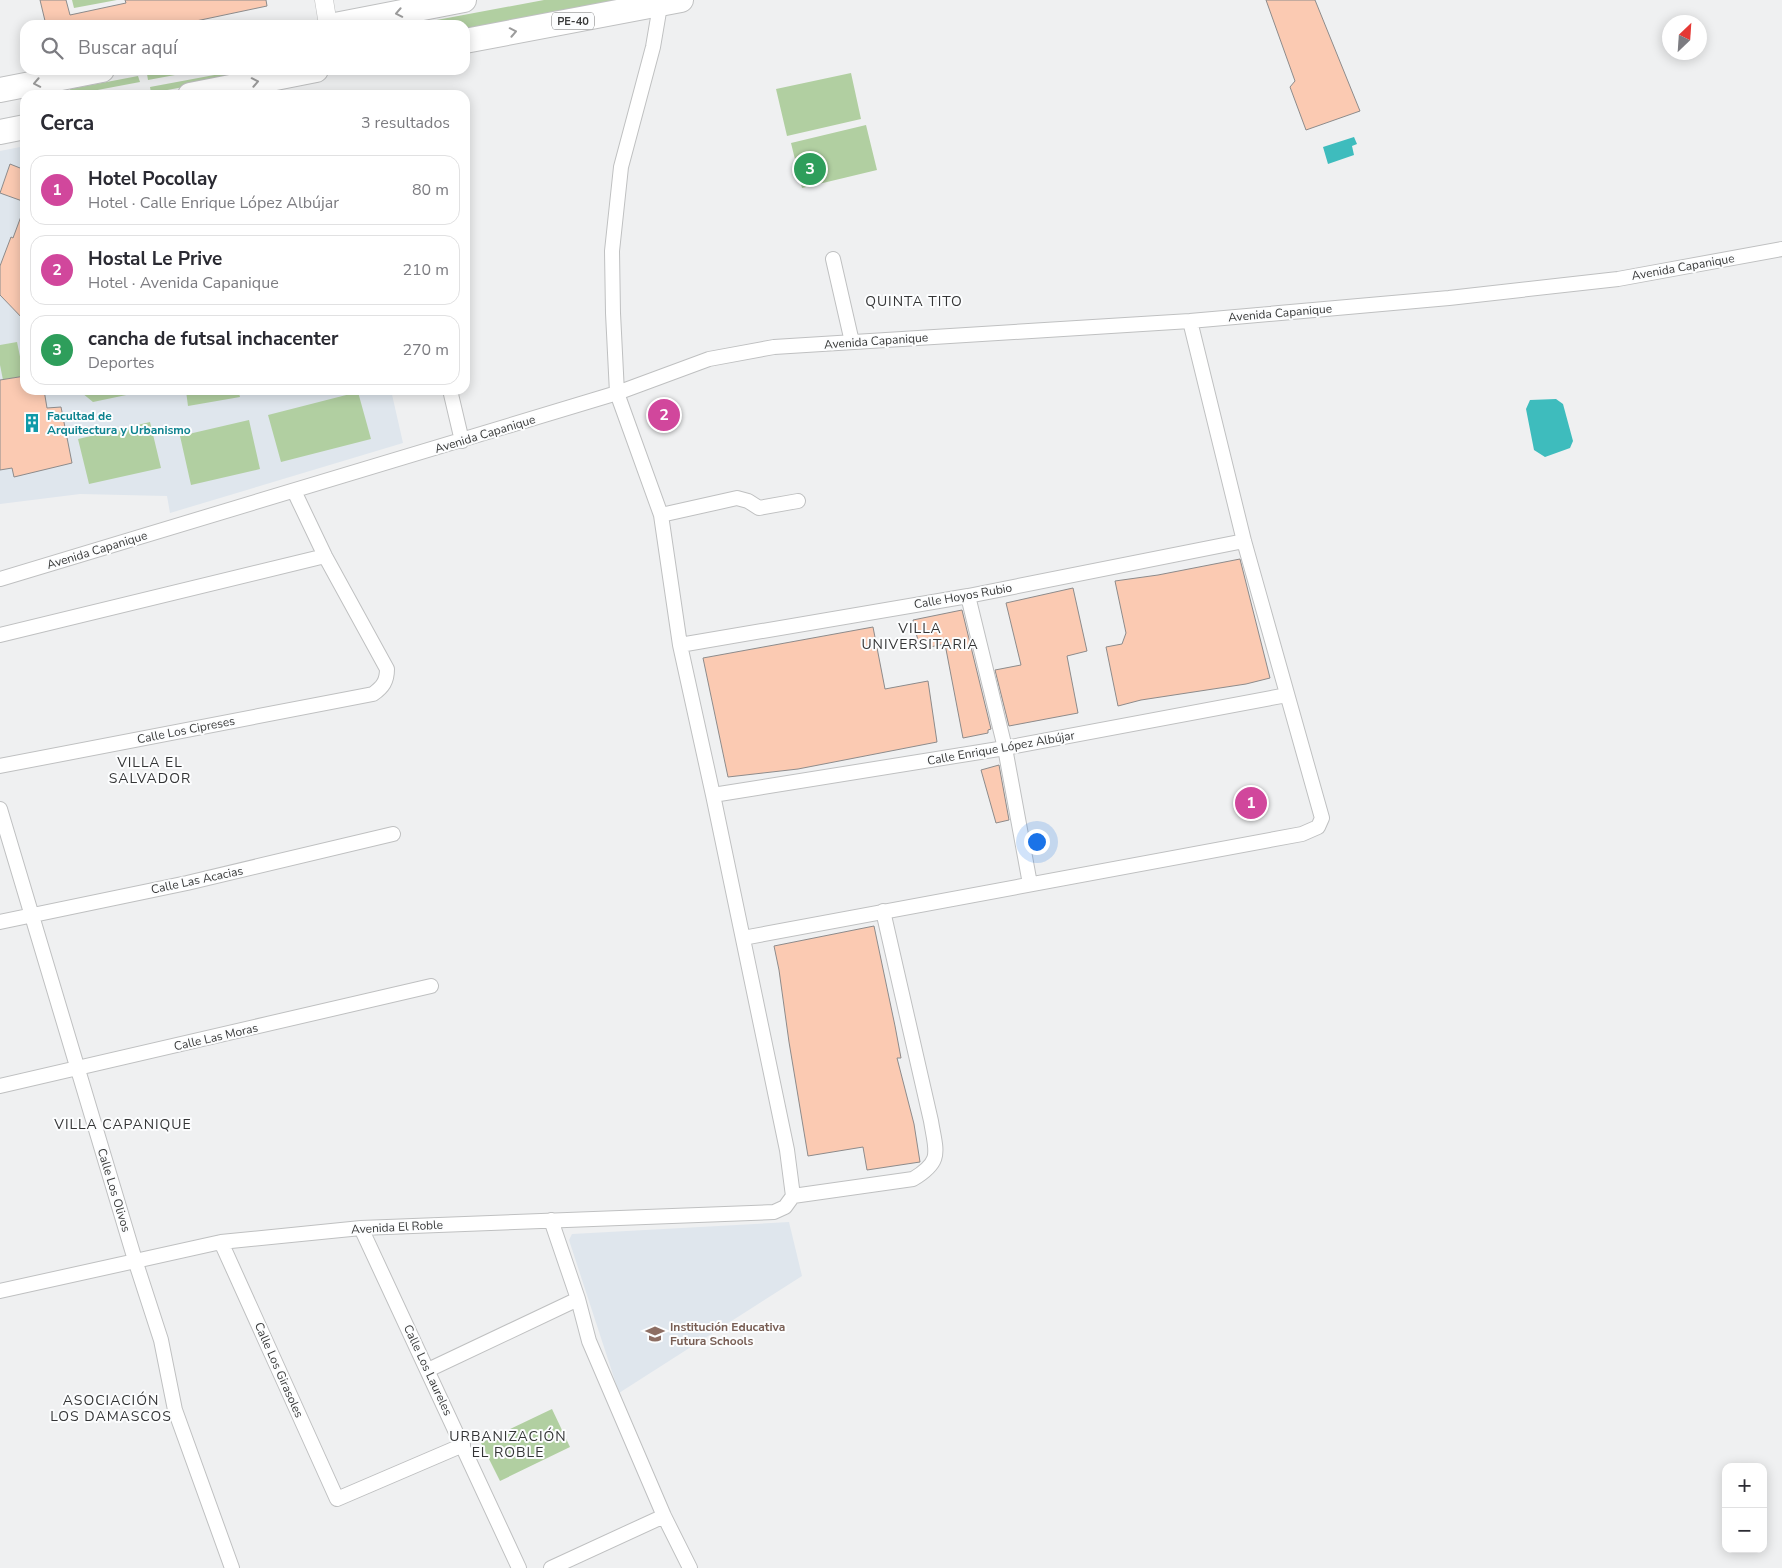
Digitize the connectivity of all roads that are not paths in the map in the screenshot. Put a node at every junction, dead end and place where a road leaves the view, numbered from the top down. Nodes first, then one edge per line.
1 (324, 0) edge
2 (464, 0) edge
3 (667, 1) edge
4 (327, 20) edge
5 (361, 20) edge
6 (470, 40) edge
7 (76, 75) edge
8 (291, 75) edge
9 (0, 90) edge
10 (215, 90) edge
11 (20, 128) edge
12 (0, 132) edge
13 (1782, 249) edge
14 (833, 259) dead end
15 (1190, 321) junction
16 (852, 342) junction
17 (617, 394) junction
18 (451, 395) edge
19 (462, 441) junction
20 (294, 491) junction
21 (798, 501) dead end
22 (661, 514) junction
23 (1244, 541) junction
24 (325, 556) junction
25 (0, 579) edge
26 (968, 596) junction
27 (0, 636) edge
28 (680, 645) junction
29 (1287, 695) junction
30 (1005, 748) junction
31 (0, 766) edge
32 (713, 795) junction
33 (0, 809) edge
34 (393, 834) dead end
35 (1030, 884) junction
36 (882, 911) junction
37 (31, 915) junction
38 (0, 922) edge
39 (743, 938) junction
40 (431, 986) dead end
41 (77, 1068) junction
42 (0, 1086) edge
43 (793, 1196) junction
44 (551, 1220) junction
45 (361, 1228) junction
46 (221, 1242) junction
47 (135, 1260) junction
48 (1, 1287) edge
49 (578, 1299) junction
50 (428, 1370) junction
51 (462, 1445) junction
52 (664, 1516) junction
53 (232, 1568) edge
54 (519, 1568) edge
55 (551, 1568) edge
56 (690, 1568) edge

1 - 4 street
2 -> 5 highway
6 -> 3 highway, PE-40
3 - 17 street
7 -> 9 highway
10 -> 8 highway
11 - 12 highway
13 - 15 street, Avenida Capanique
14 - 16 street
15 - 16 street, Avenida Capanique
15 - 23 street
16 - 17 street, Avenida Capanique
17 - 19 street, Avenida Capanique
17 - 22 street
18 - 19 street
19 - 20 street, Avenida Capanique
20 - 24 street
20 - 25 street, Avenida Capanique
21 - 22 street
22 - 28 street
23 - 26 street, Calle Hoyos Rubio
23 - 29 street
24 - 27 street
24 - 31 street, Calle Los Cipreses
26 - 28 street, Calle Hoyos Rubio
26 - 30 street
28 - 32 street
29 - 30 street, Calle Enrique López Albújar
29 - 35 street
30 - 32 street, Calle Enrique López Albújar
30 - 35 street
32 - 39 street
33 - 37 street, Calle Los Olivos
34 - 37 street, Calle Las Acacias
35 - 36 street
36 - 39 street
36 - 43 street
37 - 38 street, Calle Las Acacias
37 - 41 street, Calle Los Olivos
39 - 43 street
40 - 41 street, Calle Las Moras
41 - 42 street, Calle Las Moras
41 - 47 street, Calle Los Olivos
43 - 44 street, Avenida El Roble
44 - 45 street, Avenida El Roble
44 - 49 street
45 - 46 street, Avenida El Roble
45 - 50 street, Calle Los Laureles
46 - 47 street, Avenida El Roble
46 - 51 street, Calle Los Girasoles
47 - 48 street, Avenida El Roble
47 - 53 street, Calle Los Olivos
49 - 50 street
49 - 52 street
50 - 51 street, Calle Los Laureles
51 - 54 street, Calle Los Laureles
52 - 55 street
52 - 56 street

